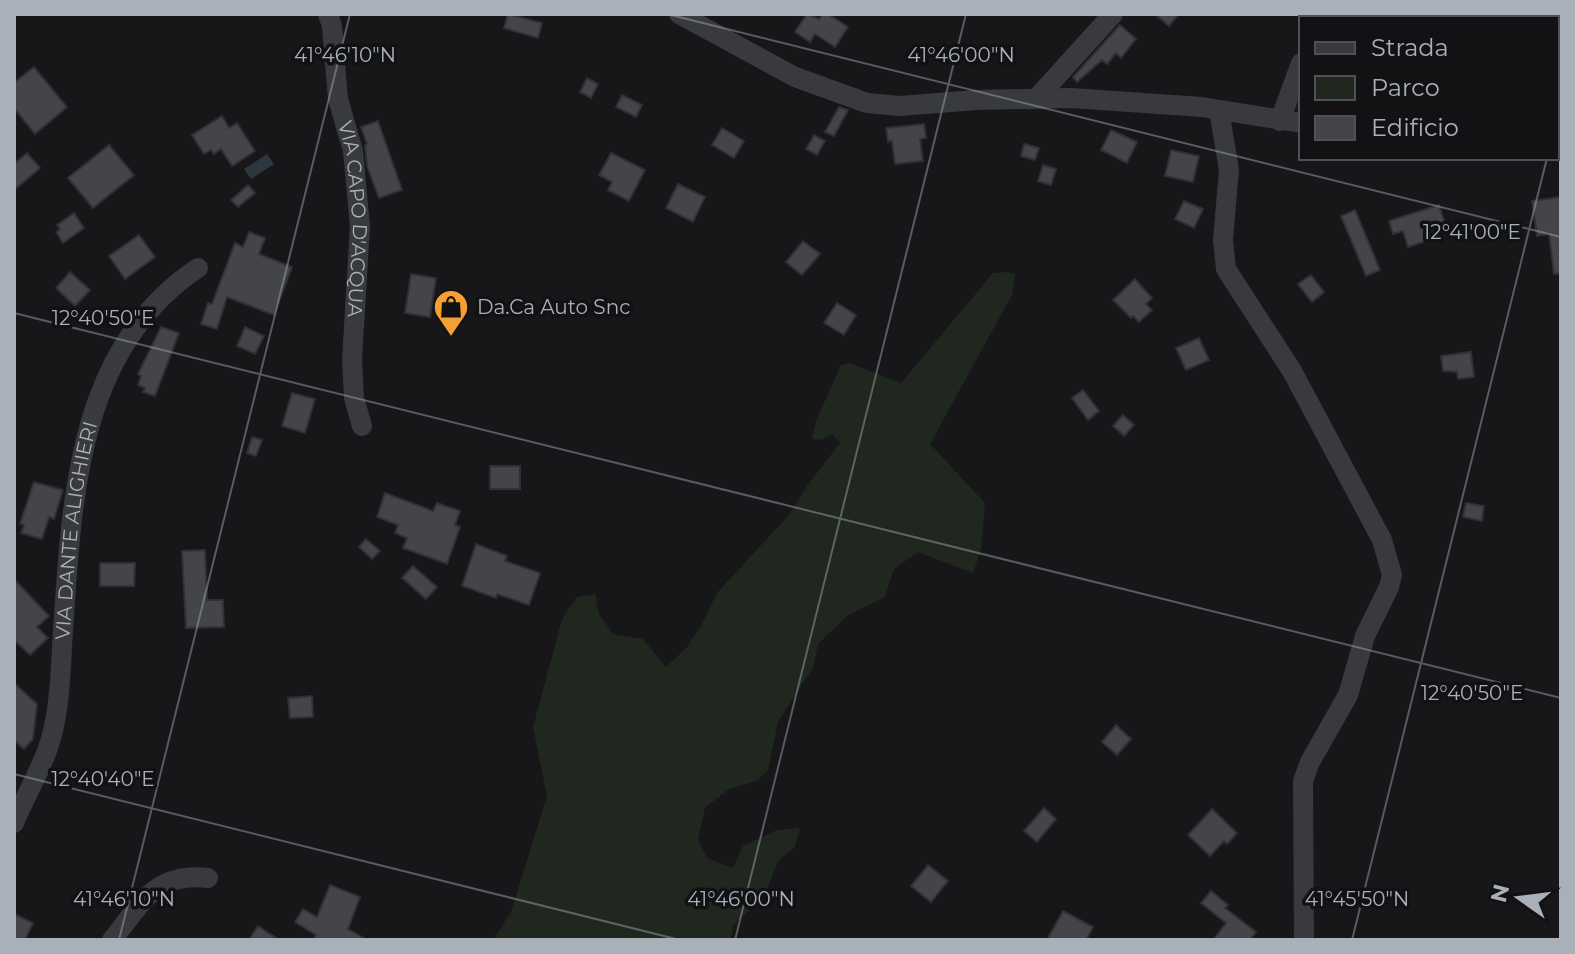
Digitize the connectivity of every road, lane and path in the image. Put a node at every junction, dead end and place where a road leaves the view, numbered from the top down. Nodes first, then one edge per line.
1 (328, 14) edge
2 (679, 14) edge
3 (1113, 14) edge
4 (1299, 75) edge
5 (1036, 99) junction
6 (1219, 110) junction
7 (1291, 122) edge
8 (198, 268) dead end
9 (362, 426) dead end
10 (14, 823) edge
11 (208, 878) dead end
12 (112, 940) edge
13 (1304, 940) edge

1 - 9 street, VIA CAPO D'ACQUA
2 - 5 street
3 - 5 street
4 - 7 street
5 - 6 street
6 - 7 street
6 - 13 street
8 - 10 street, VIA DANTE ALIGHIERI
11 - 12 street

